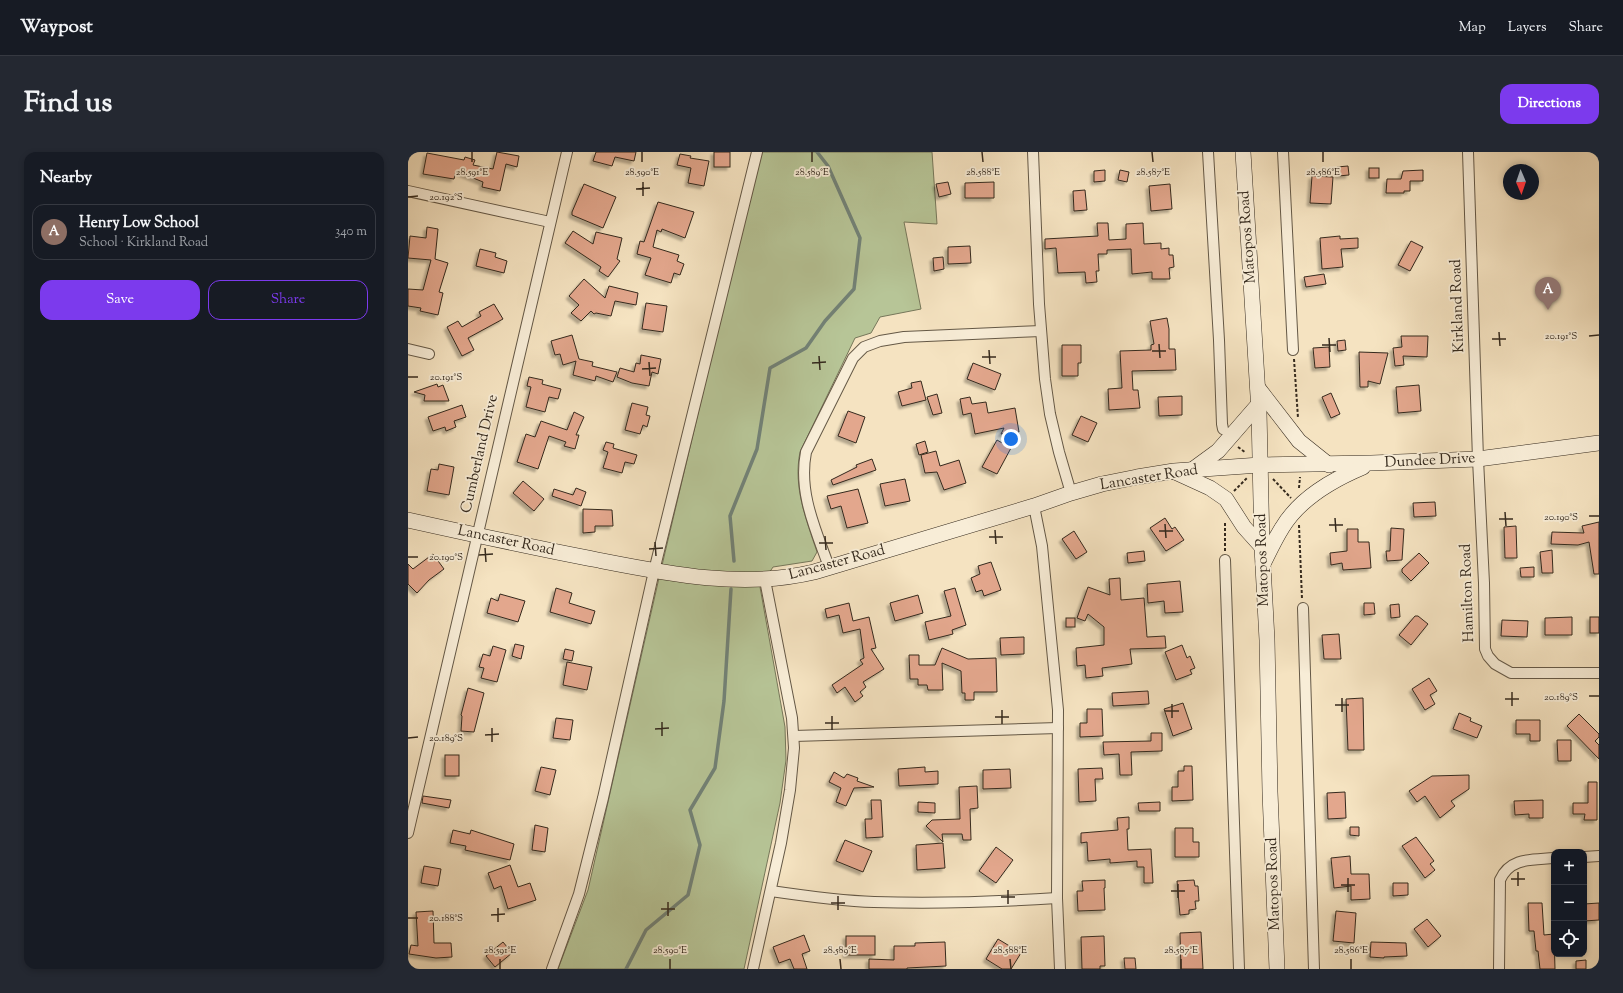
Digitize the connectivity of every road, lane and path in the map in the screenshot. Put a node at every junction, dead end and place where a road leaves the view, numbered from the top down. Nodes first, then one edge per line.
1 (567, 152) edge
2 (757, 152) edge
3 (1033, 152) edge
4 (1208, 152) edge
5 (1243, 152) edge
6 (1283, 152) edge
7 (1468, 152) edge
8 (408, 191) edge
9 (550, 222) junction
10 (1041, 331) junction
11 (408, 349) edge
12 (1293, 350) dead end
13 (429, 354) dead end
14 (1258, 388) junction
15 (1258, 405) junction
16 (1226, 434) junction
17 (1599, 443) edge
18 (1478, 459) junction
19 (1371, 464) junction
20 (1260, 465) junction
21 (1329, 465) junction
22 (1192, 470) junction
23 (1174, 471) junction
24 (1071, 493) junction
25 (1034, 506) junction
26 (408, 520) edge
27 (476, 535) junction
28 (1262, 547) junction
29 (1225, 560) dead end
30 (1262, 564) junction
31 (829, 567) junction
32 (654, 571) junction
33 (765, 580) junction
34 (1303, 608) dead end
35 (1599, 673) edge
36 (1058, 728) junction
37 (794, 736) junction
38 (408, 833) edge
39 (1599, 856) edge
40 (1587, 857) edge
41 (1551, 858) edge
42 (771, 891) junction
43 (1058, 898) junction
44 (552, 969) edge
45 (753, 969) edge
46 (1060, 969) edge
47 (1239, 969) edge
48 (1277, 969) edge
49 (1314, 969) edge
50 (1499, 969) edge

1 - 9 street, Cumberland Drive
2 - 32 street
3 - 10 street
4 - 16 street
5 - 14 main road, Matopos Road
6 - 12 street
7 - 18 street, Kirkland Road
8 - 9 street
9 - 27 street, Cumberland Drive
10 - 24 street
10 - 31 street
11 - 13 street
14 - 15 main road, Matopos Road
14 - 21 main road
15 - 16 main road
15 - 20 main road, Matopos Road
16 - 20 path
16 - 22 main road
17 - 18 main road, Dundee Drive
18 - 19 main road, Dundee Drive
18 - 35 street, Hamilton Road
19 - 21 main road, Dundee Drive
19 - 30 main road
20 - 21 main road, Dundee Drive
20 - 22 main road, Lancaster Road
20 - 28 main road, Matopos Road
22 - 23 main road, Lancaster Road
23 - 24 main road, Lancaster Road
23 - 28 main road
24 - 25 main road, Lancaster Road
25 - 31 main road, Lancaster Road
25 - 36 street
26 - 27 main road, Lancaster Road
27 - 32 main road, Lancaster Road
27 - 38 street, Cumberland Drive
28 - 30 main road, Matopos Road
29 - 47 street
30 - 48 main road, Matopos Road
31 - 33 main road, Lancaster Road
32 - 33 main road, Lancaster Road
32 - 44 street
33 - 37 street
34 - 49 street
36 - 37 street
36 - 43 street
37 - 42 street
39 - 40 street
41 - 50 street
42 - 43 street
42 - 45 street
43 - 46 street

